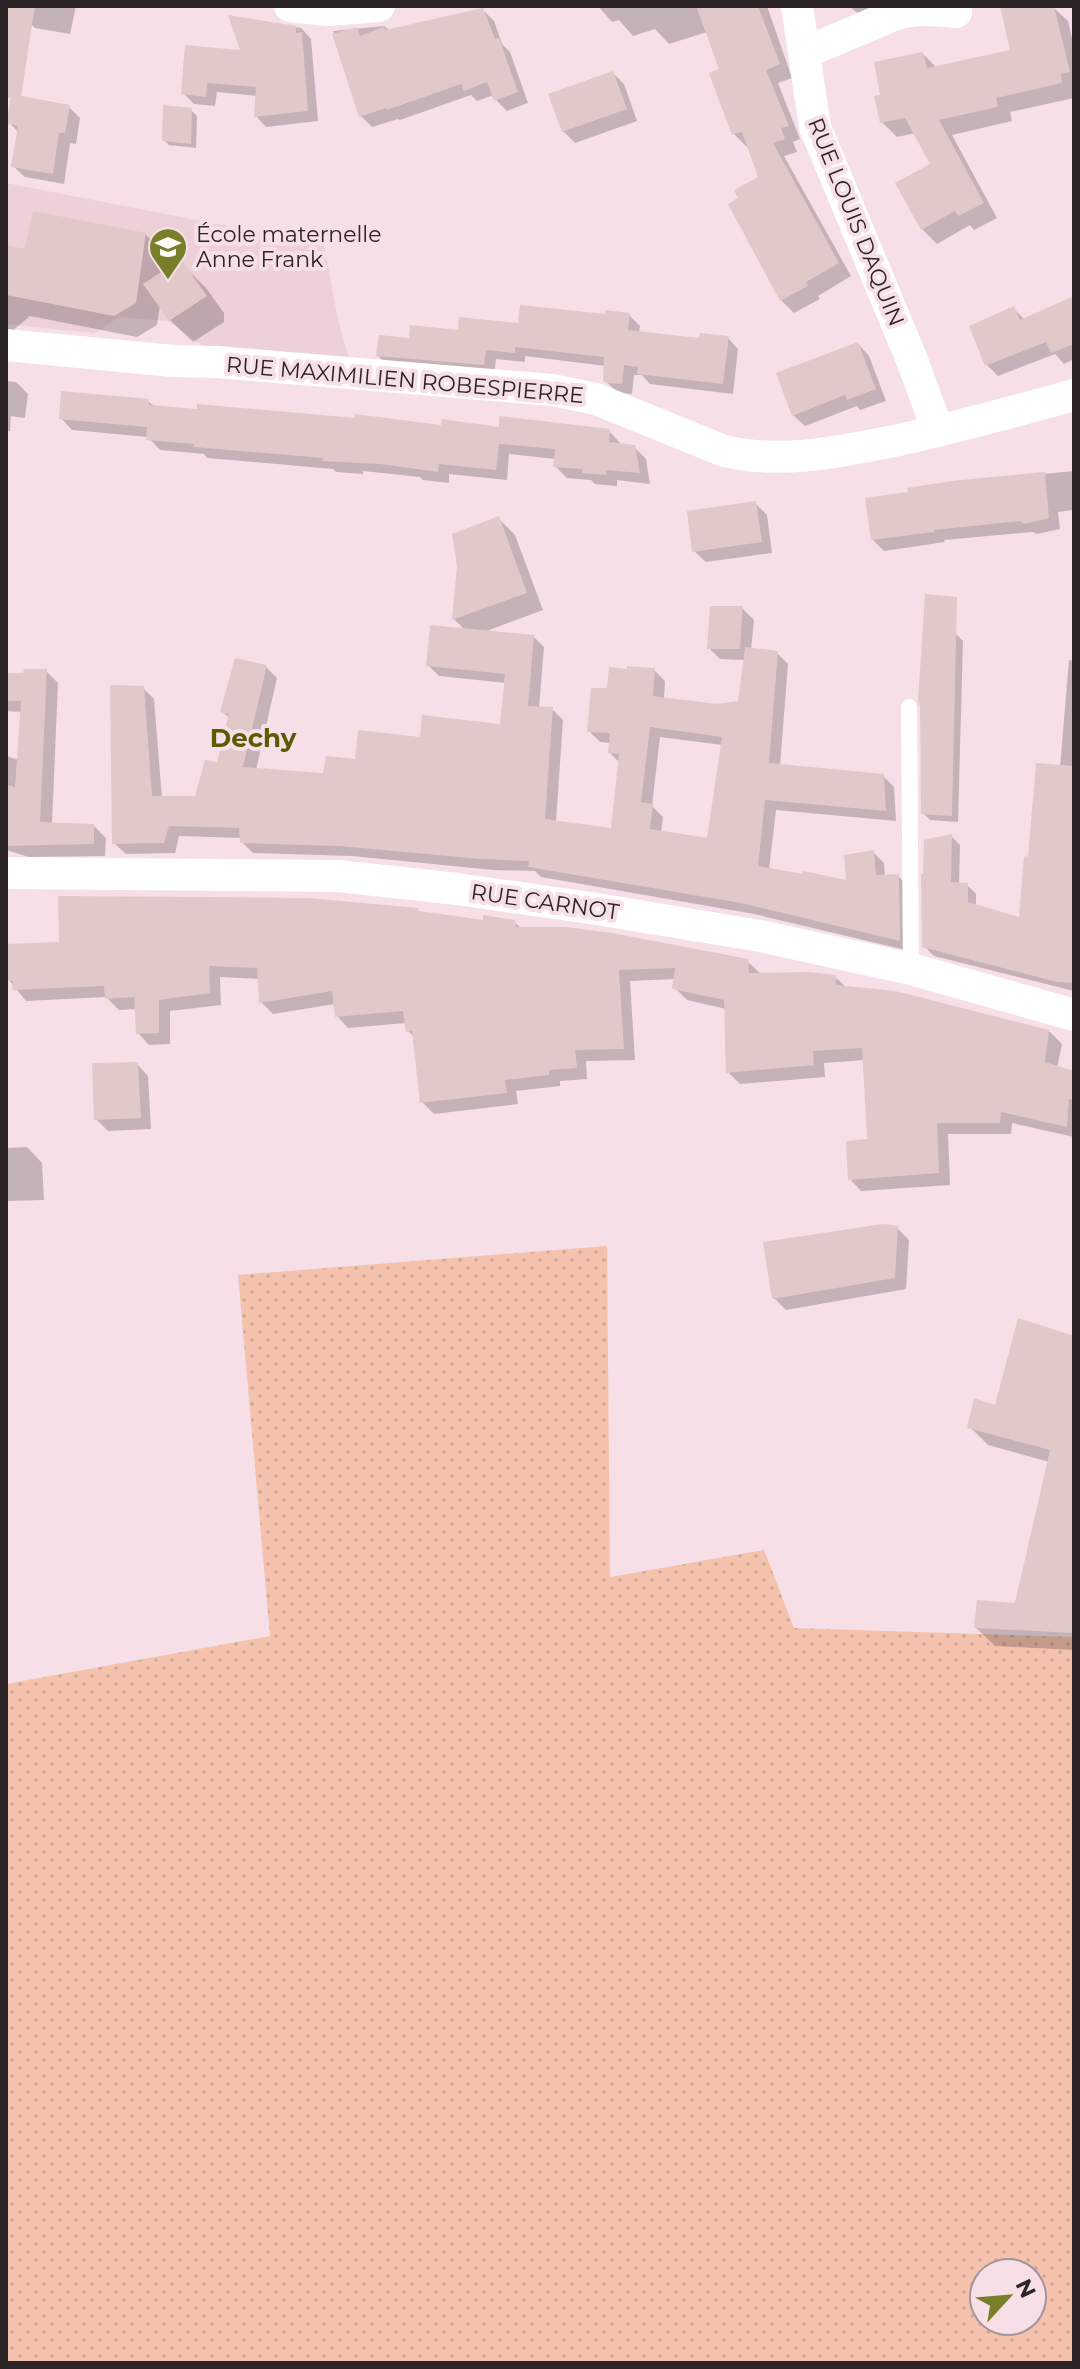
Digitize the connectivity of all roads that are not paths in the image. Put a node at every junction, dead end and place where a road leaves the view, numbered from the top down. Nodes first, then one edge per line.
1 (290, 6) edge
2 (379, 6) edge
3 (797, 6) edge
4 (956, 12) dead end
5 (804, 53) junction
6 (6, 345) edge
7 (1074, 395) edge
8 (938, 431) junction
9 (909, 707) dead end
10 (6, 873) edge
11 (911, 969) junction
12 (1074, 1015) edge

1 - 2 street
3 - 5 street, RUE LOUIS DAQUIN
4 - 5 street
5 - 8 street, RUE LOUIS DAQUIN
6 - 8 street, RUE MAXIMILIEN ROBESPIERRE
7 - 8 street, RUE MAXIMILIEN ROBESPIERRE
9 - 11 lane
10 - 11 street, RUE CARNOT
11 - 12 street, RUE CARNOT

